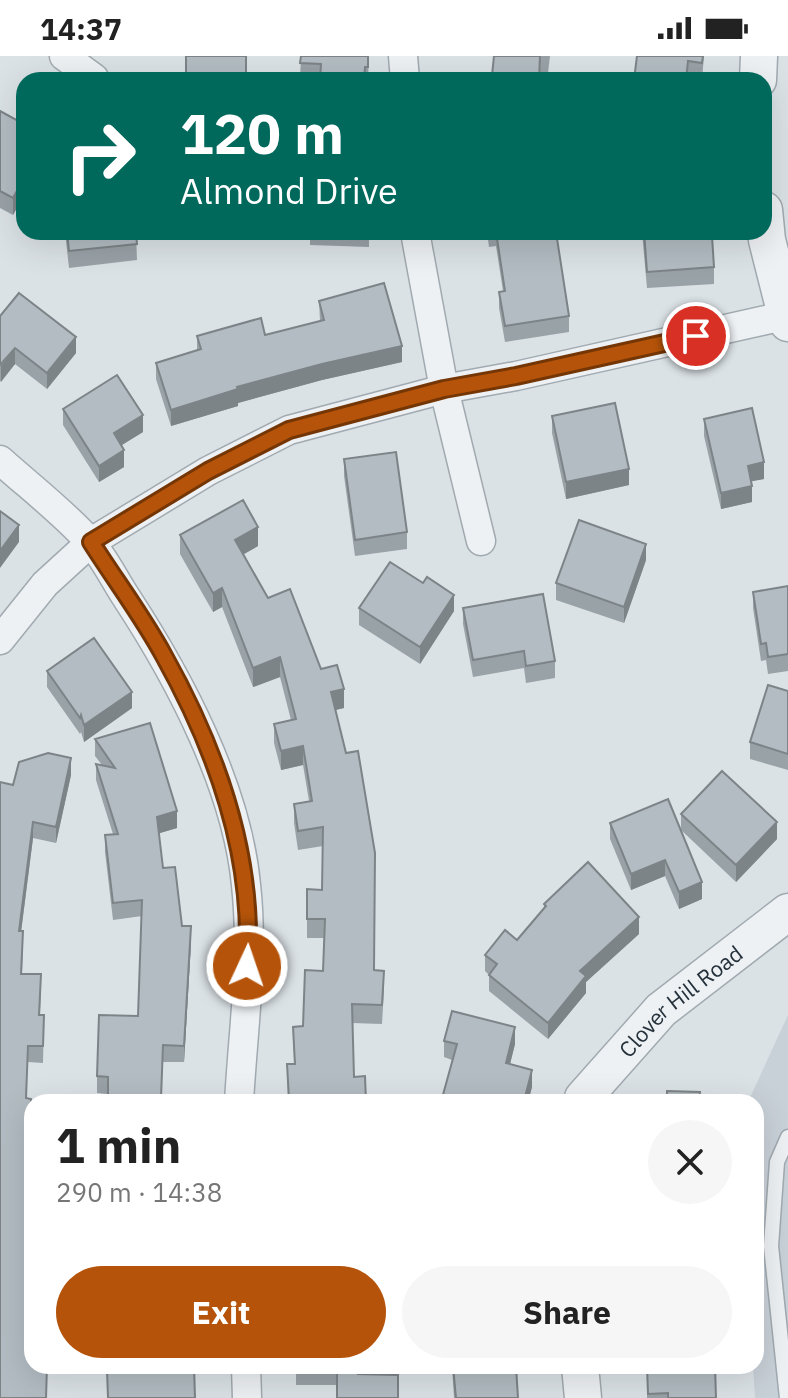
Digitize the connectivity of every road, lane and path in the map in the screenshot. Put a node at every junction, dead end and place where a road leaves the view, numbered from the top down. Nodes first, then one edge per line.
1 (64, 56) edge
2 (86, 72) edge
3 (416, 240) edge
4 (767, 240) edge
5 (787, 318) edge
6 (444, 389) junction
7 (0, 460) edge
8 (481, 541) dead end
9 (91, 542) junction
10 (0, 640) edge
11 (788, 912) edge
12 (239, 1094) edge
13 (587, 1094) edge
14 (788, 1137) edge
15 (246, 1374) edge
16 (581, 1374) edge
17 (247, 1398) edge
18 (583, 1398) edge
19 (787, 1398) edge

1 - 2 street
3 - 6 street
4 - 5 street
5 - 6 street
6 - 8 street
6 - 9 street
7 - 9 street
9 - 10 street
9 - 12 street
11 - 13 street, Clover Hill Road
14 - 19 lane
15 - 17 street
16 - 18 street

